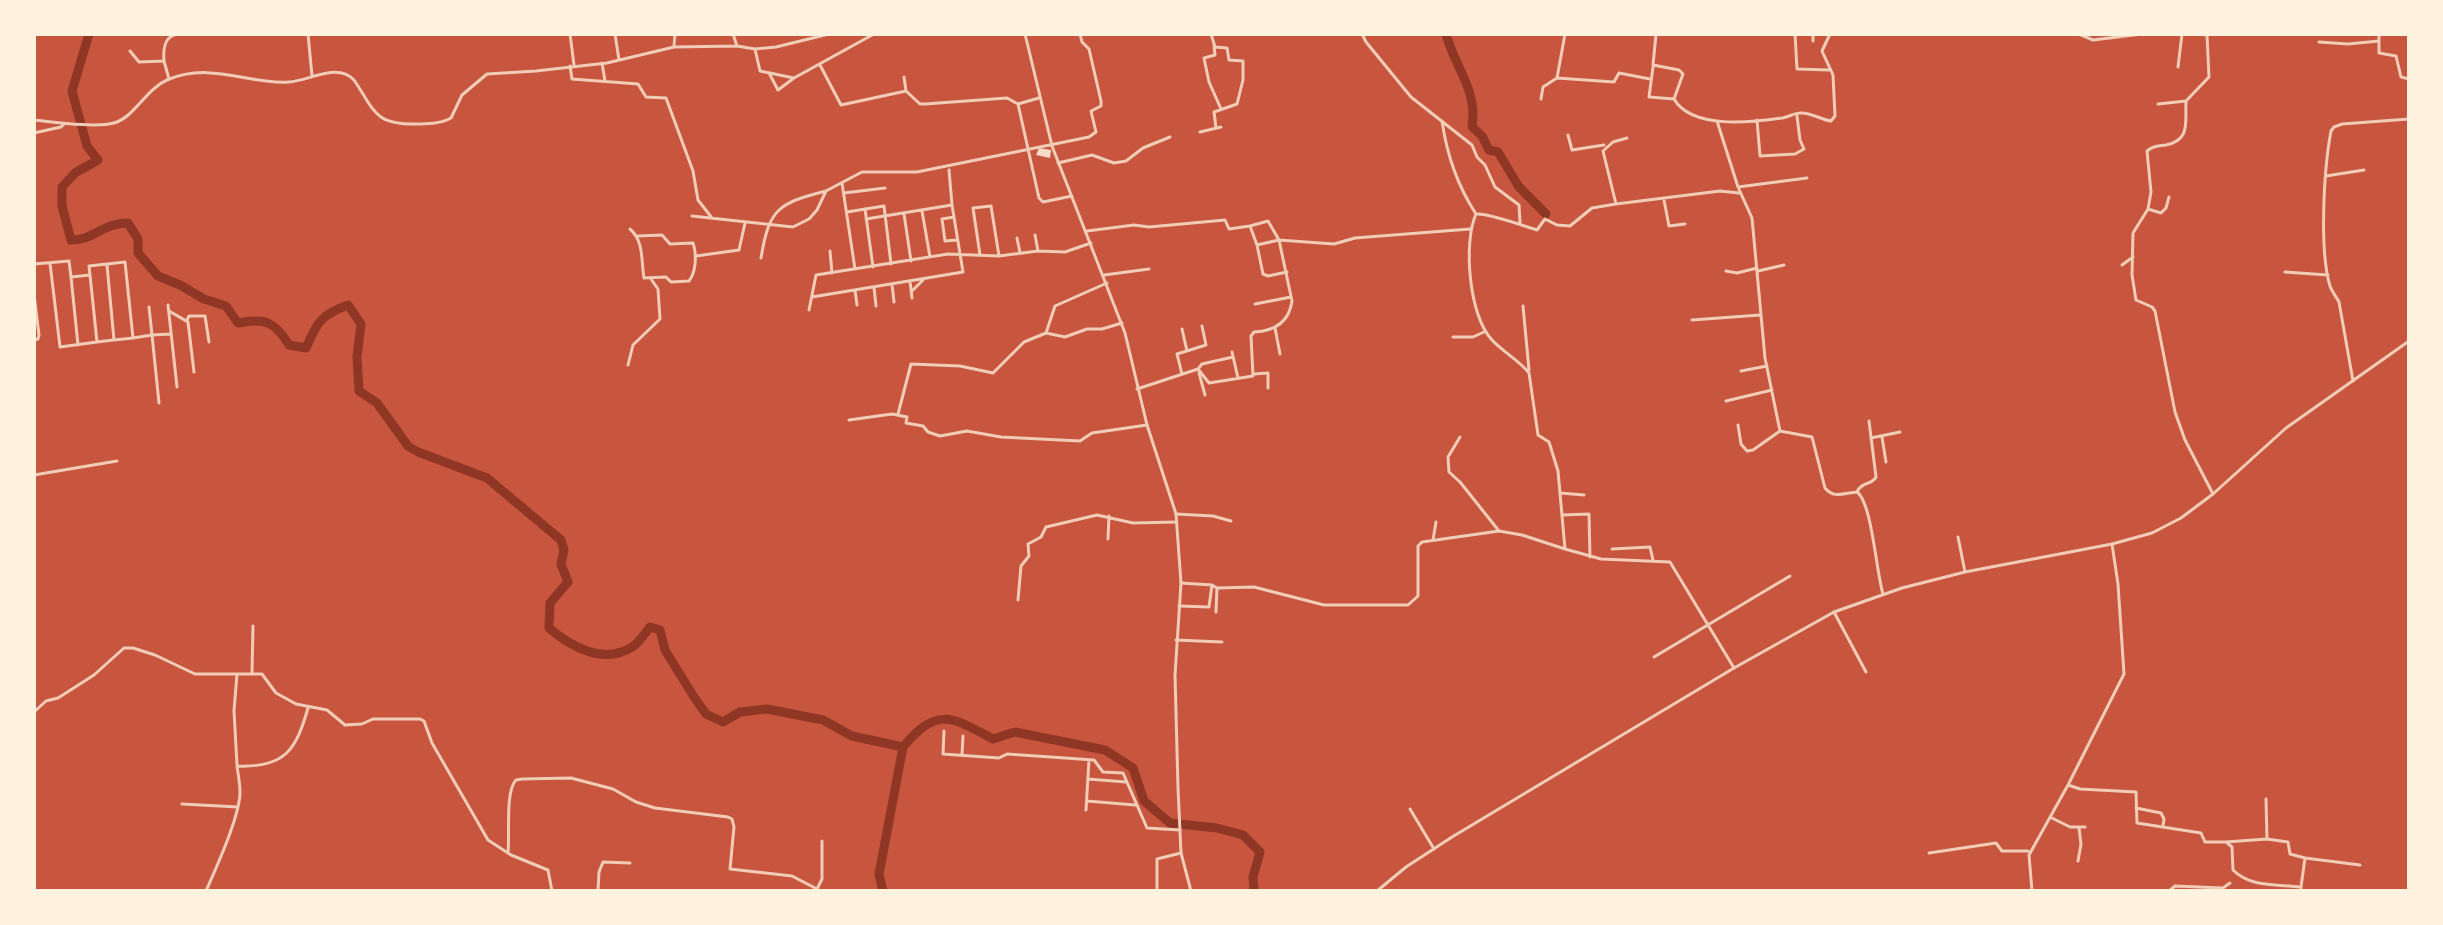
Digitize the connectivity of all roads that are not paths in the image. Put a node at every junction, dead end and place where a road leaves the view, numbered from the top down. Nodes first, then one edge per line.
1 (178, 34) edge
2 (308, 34) edge
3 (570, 34) edge
4 (615, 34) edge
5 (675, 34) edge
6 (733, 34) edge
7 (829, 34) edge
8 (874, 34) edge
9 (1025, 34) edge
10 (1080, 34) edge
11 (1211, 34) edge
12 (1362, 34) edge
13 (1565, 34) edge
14 (1656, 34) edge
15 (1795, 34) edge
16 (1813, 34) edge
17 (1830, 34) edge
18 (2079, 34) edge
19 (2142, 34) edge
20 (2182, 34) edge
21 (2198, 34) edge
22 (2207, 34) edge
23 (2379, 34) edge
24 (1813, 41) dead end
25 (2379, 41) junction
26 (2319, 42) dead end
27 (737, 46) junction
28 (1214, 46) junction
29 (674, 47) junction
30 (755, 49) junction
31 (130, 51) dead end
32 (619, 60) junction
33 (164, 61) junction
34 (602, 63) junction
35 (572, 65) junction
36 (820, 65) junction
37 (1653, 65) junction
38 (2178, 67) dead end
39 (1829, 70) dead end
40 (769, 72) junction
41 (312, 76) junction
42 (904, 77) dead end
43 (794, 78) junction
44 (1557, 78) junction
45 (169, 79) junction
46 (1650, 79) junction
47 (2409, 79) edge
48 (605, 81) junction
49 (906, 91) junction
50 (1039, 98) junction
51 (1541, 99) dead end
52 (1674, 99) junction
53 (2186, 101) junction
54 (1018, 104) junction
55 (2158, 104) dead end
56 (1221, 110) junction
57 (1797, 115) junction
58 (1441, 119) junction
59 (2409, 119) edge
60 (35, 120) edge
61 (1757, 120) junction
62 (1717, 121) junction
63 (66, 122) junction
64 (34, 132) edge
65 (1200, 132) dead end
66 (1568, 135) dead end
67 (1170, 137) dead end
68 (1627, 138) dead end
69 (1052, 146) junction
70 (1606, 146) junction
71 (1028, 150) junction
72 (1058, 163) junction
73 (949, 170) dead end
74 (2364, 170) dead end
75 (2326, 176) junction
76 (1807, 178) dead end
77 (842, 183) junction
78 (1738, 187) junction
79 (885, 188) dead end
80 (826, 191) junction
81 (844, 193) junction
82 (1742, 195) junction
83 (1072, 196) junction
84 (2169, 197) dead end
85 (1664, 200) junction
86 (1616, 204) junction
87 (952, 205) junction
88 (865, 209) junction
89 (2148, 209) junction
90 (922, 211) junction
91 (847, 212) junction
92 (904, 214) junction
93 (1476, 214) junction
94 (692, 216) dead end
95 (885, 216) junction
96 (954, 217) junction
97 (712, 219) junction
98 (866, 219) junction
99 (745, 222) junction
100 (1520, 223) junction
101 (1685, 224) dead end
102 (768, 225) junction
103 (1250, 226) junction
104 (630, 229) dead end
105 (1470, 229) junction
106 (1087, 231) junction
107 (1035, 235) dead end
108 (638, 236) junction
109 (1017, 238) dead end
110 (957, 240) junction
111 (1279, 240) junction
112 (1091, 243) junction
113 (1257, 245) junction
114 (830, 251) dead end
115 (1038, 251) junction
116 (960, 253) junction
117 (1020, 253) junction
118 (980, 255) junction
119 (696, 256) junction
120 (999, 256) junction
121 (930, 257) junction
122 (2133, 257) junction
123 (761, 258) dead end
124 (911, 261) junction
125 (50, 263) junction
126 (34, 264) edge
127 (891, 264) junction
128 (107, 265) junction
129 (1784, 265) dead end
130 (2122, 265) dead end
131 (873, 267) junction
132 (855, 269) junction
133 (1149, 269) dead end
134 (1758, 270) junction
135 (1726, 271) dead end
136 (1287, 272) junction
137 (2285, 272) dead end
138 (832, 273) junction
139 (90, 275) junction
140 (1104, 275) junction
141 (2328, 275) junction
142 (71, 277) junction
143 (651, 279) junction
144 (924, 279) junction
145 (910, 281) junction
146 (1107, 283) junction
147 (892, 284) junction
148 (874, 287) junction
149 (855, 290) junction
150 (911, 292) junction
151 (34, 294) edge
152 (812, 297) junction
153 (1291, 297) junction
154 (912, 298) dead end
155 (894, 302) dead end
156 (1255, 304) dead end
157 (168, 305) dead end
158 (857, 305) dead end
159 (876, 306) dead end
160 (1523, 306) dead end
161 (149, 307) dead end
162 (809, 310) dead end
163 (169, 311) junction
164 (1760, 315) junction
165 (187, 320) junction
166 (1692, 320) dead end
167 (1122, 323) junction
168 (1202, 326) dead end
169 (1275, 328) junction
170 (1182, 329) dead end
171 (1485, 331) junction
172 (1046, 333) junction
173 (171, 334) junction
174 (152, 335) junction
175 (1453, 337) dead end
176 (133, 338) junction
177 (34, 340) edge
178 (114, 340) junction
179 (2409, 341) edge
180 (97, 342) junction
181 (209, 342) dead end
182 (78, 345) junction
183 (1187, 351) junction
184 (1280, 354) dead end
185 (628, 365) dead end
186 (1767, 366) junction
187 (1198, 369) junction
188 (1741, 371) dead end
189 (194, 372) dead end
190 (1529, 373) junction
191 (1182, 374) junction
192 (1254, 374) junction
193 (1238, 378) junction
194 (2353, 381) junction
195 (177, 387) dead end
196 (1268, 388) dead end
197 (1137, 389) junction
198 (1772, 390) junction
199 (1205, 395) dead end
200 (1726, 401) dead end
201 (159, 403) dead end
202 (898, 414) junction
203 (849, 420) dead end
204 (1869, 421) dead end
205 (1147, 425) junction
206 (1738, 425) dead end
207 (1780, 431) junction
208 (1900, 432) dead end
209 (1460, 437) dead end
210 (1882, 437) junction
211 (1871, 438) junction
212 (117, 461) dead end
213 (1886, 462) dead end
214 (34, 475) edge
215 (1857, 492) junction
216 (1560, 493) junction
217 (2213, 494) junction
218 (1584, 495) dead end
219 (1176, 514) junction
220 (1562, 515) junction
221 (1109, 516) junction
222 (1231, 521) dead end
223 (1176, 522) junction
224 (1436, 522) dead end
225 (1499, 531) junction
226 (1958, 537) dead end
227 (1108, 539) dead end
228 (1433, 540) junction
229 (2112, 544) junction
230 (1565, 549) junction
231 (1612, 549) dead end
232 (1590, 557) junction
233 (1653, 561) junction
234 (1965, 572) junction
235 (1790, 576) dead end
236 (1181, 583) junction
237 (1212, 585) junction
238 (1217, 588) junction
239 (1883, 594) junction
240 (1018, 600) dead end
241 (1179, 606) junction
242 (1216, 612) dead end
243 (1834, 612) junction
244 (253, 626) dead end
245 (1708, 626) junction
246 (1176, 640) junction
247 (1222, 642) dead end
248 (1654, 657) dead end
249 (1734, 668) junction
250 (1866, 672) dead end
251 (252, 673) junction
252 (237, 674) junction
253 (308, 707) junction
254 (34, 712) edge
255 (944, 731) dead end
256 (963, 736) dead end
257 (962, 755) junction
258 (1089, 760) junction
259 (237, 766) junction
260 (1088, 779) junction
261 (1126, 782) junction
262 (2068, 785) junction
263 (2266, 799) dead end
264 (1087, 801) junction
265 (182, 804) dead end
266 (1136, 805) junction
267 (238, 807) junction
268 (2136, 808) junction
269 (1410, 809) dead end
270 (1086, 810) dead end
271 (2050, 817) junction
272 (2085, 827) dead end
273 (1180, 828) junction
274 (2079, 828) junction
275 (2163, 828) junction
276 (2267, 839) junction
277 (822, 841) dead end
278 (2226, 842) junction
279 (1434, 849) junction
280 (2031, 850) junction
281 (508, 853) junction
282 (1181, 853) junction
283 (1929, 853) dead end
284 (2305, 858) junction
285 (2078, 861) dead end
286 (630, 863) dead end
287 (2360, 865) dead end
288 (2230, 883) dead end
289 (2301, 889) edge
290 (817, 890) edge
291 (206, 891) edge
292 (552, 891) edge
293 (598, 891) edge
294 (1157, 891) edge
295 (1191, 891) edge
296 (1377, 891) edge
297 (2032, 891) edge
298 (2169, 891) edge

1 - 33 street
2 - 41 street
3 - 35 street
4 - 32 street
5 - 29 street
6 - 27 street
7 - 30 street
8 - 36 street
9 - 50 street
10 - 69 street
11 - 28 street
12 - 58 street
13 - 44 street
14 - 37 street
15 - 39 street
16 - 24 street
17 - 57 street
18 - 19 street
20 - 38 street
21 - 22 street
22 - 53 street
23 - 25 street
25 - 26 street
25 - 47 street
27 - 29 street
27 - 30 street
28 - 56 street
28 - 56 street
29 - 32 street
30 - 40 street
31 - 33 street
32 - 34 street
33 - 45 street
34 - 35 street
34 - 48 street
35 - 41 street
35 - 48 street
36 - 43 street
36 - 49 street
37 - 46 street
37 - 52 street
40 - 43 street
40 - 43 street
41 - 45 street
42 - 49 street
44 - 46 street
44 - 51 street
45 - 63 street
46 - 52 street
48 - 97 street
49 - 54 street
50 - 54 street
50 - 69 street
52 - 62 street
53 - 55 street
53 - 89 street
54 - 71 street
56 - 65 street
57 - 61 street
57 - 61 street
58 - 93 street
58 - 100 street
59 - 75 street
60 - 63 street
60 - 64 street
61 - 62 street
62 - 78 street
63 - 64 street
66 - 70 street
67 - 72 street
68 - 70 street
69 - 71 street
69 - 72 street
70 - 86 street
71 - 77 street
71 - 83 street
72 - 83 street
73 - 87 street
74 - 75 street
75 - 141 street
76 - 78 street
77 - 80 street
77 - 81 street
78 - 82 street
79 - 81 street
80 - 102 street
80 - 102 street
81 - 91 street
82 - 85 street
82 - 134 street
83 - 106 street
84 - 89 street
85 - 86 street
85 - 101 street
86 - 100 street
87 - 90 street
87 - 96 street
88 - 91 street
88 - 95 street
88 - 98 street
89 - 122 street
90 - 92 street
90 - 121 street
91 - 132 street
92 - 95 street
92 - 124 street
93 - 100 street
93 - 105 street
94 - 97 street
95 - 98 street
95 - 127 street
96 - 110 street
96 - 110 street
97 - 99 street
98 - 131 street
99 - 102 street
99 - 119 street
102 - 123 street
103 - 106 street
103 - 111 street
103 - 113 street
104 - 108 street
105 - 111 street
105 - 171 street
106 - 112 street
107 - 115 street
108 - 119 street
108 - 143 street
109 - 117 street
110 - 116 street
111 - 113 street
111 - 136 street
112 - 115 street
112 - 140 street
113 - 136 street
114 - 138 street
115 - 117 street
116 - 118 street
116 - 121 street
116 - 144 street
117 - 120 street
118 - 120 street
118 - 120 street
119 - 143 street
121 - 124 street
122 - 130 street
122 - 217 street
124 - 127 street
125 - 126 street
125 - 142 street
125 - 182 street
127 - 131 street
128 - 139 street
128 - 176 street
128 - 178 street
129 - 134 street
131 - 132 street
132 - 138 street
133 - 140 street
134 - 135 street
134 - 164 street
136 - 153 street
137 - 141 street
138 - 152 street
139 - 142 street
139 - 180 street
140 - 146 street
141 - 194 street
142 - 182 street
143 - 185 street
144 - 145 street
144 - 150 street
145 - 147 street
145 - 150 street
146 - 167 street
146 - 172 street
147 - 148 street
147 - 155 street
148 - 149 street
148 - 159 street
149 - 152 street
149 - 158 street
150 - 154 street
151 - 177 street
152 - 162 street
153 - 156 street
153 - 169 street
157 - 163 street
160 - 190 street
161 - 174 street
163 - 165 street
163 - 173 street
164 - 166 street
164 - 186 street
165 - 181 street
165 - 189 street
167 - 172 street
167 - 197 street
168 - 183 street
169 - 184 street
169 - 192 street
170 - 183 street
171 - 175 street
171 - 190 street
172 - 202 street
173 - 174 street
173 - 195 street
174 - 176 street
174 - 201 street
176 - 178 street
178 - 180 street
179 - 194 street
180 - 182 street
183 - 191 street
186 - 188 street
186 - 198 street
187 - 191 street
187 - 193 street
187 - 193 street
187 - 199 street
190 - 216 street
191 - 197 street
192 - 193 street
192 - 196 street
194 - 217 street
197 - 205 street
198 - 200 street
198 - 207 street
202 - 203 street
202 - 205 street
204 - 211 street
205 - 219 street
206 - 207 street
207 - 215 street
208 - 210 street
209 - 225 street
210 - 211 street
210 - 213 street
211 - 215 street
212 - 214 street
215 - 239 street
216 - 218 street
216 - 220 street
217 - 229 street
219 - 222 street
219 - 223 street
220 - 230 street
220 - 232 street
221 - 223 street
221 - 227 street
221 - 240 street
223 - 236 street
224 - 228 street
225 - 228 street
225 - 230 street
226 - 234 street
228 - 238 street
229 - 234 street
229 - 262 street
230 - 232 street
231 - 233 street
232 - 233 street
233 - 245 street
234 - 239 street
235 - 245 street
236 - 237 street
236 - 241 street
237 - 238 street
237 - 241 street
238 - 242 street
239 - 243 street
241 - 246 street
243 - 249 street
243 - 250 street
244 - 251 street
245 - 248 street
245 - 249 street
246 - 247 street
246 - 273 street
249 - 279 street
251 - 252 street
251 - 253 street
252 - 254 street
252 - 259 street
253 - 259 street
253 - 281 street
255 - 257 street
256 - 257 street
257 - 258 street
258 - 260 street
258 - 261 street
259 - 267 street
260 - 261 street
260 - 264 street
261 - 266 street
262 - 268 street
262 - 271 street
263 - 276 street
264 - 266 street
264 - 270 street
265 - 267 street
266 - 273 street
267 - 291 street
268 - 275 street
268 - 275 street
269 - 279 street
271 - 274 street
271 - 280 street
272 - 274 street
273 - 282 street
274 - 285 street
275 - 278 street
276 - 278 street
276 - 284 street
277 - 290 street
278 - 289 street
279 - 296 street
280 - 283 street
280 - 297 street
281 - 290 street
281 - 292 street
282 - 294 street
282 - 295 street
284 - 287 street
284 - 289 street
286 - 293 street
288 - 298 street

